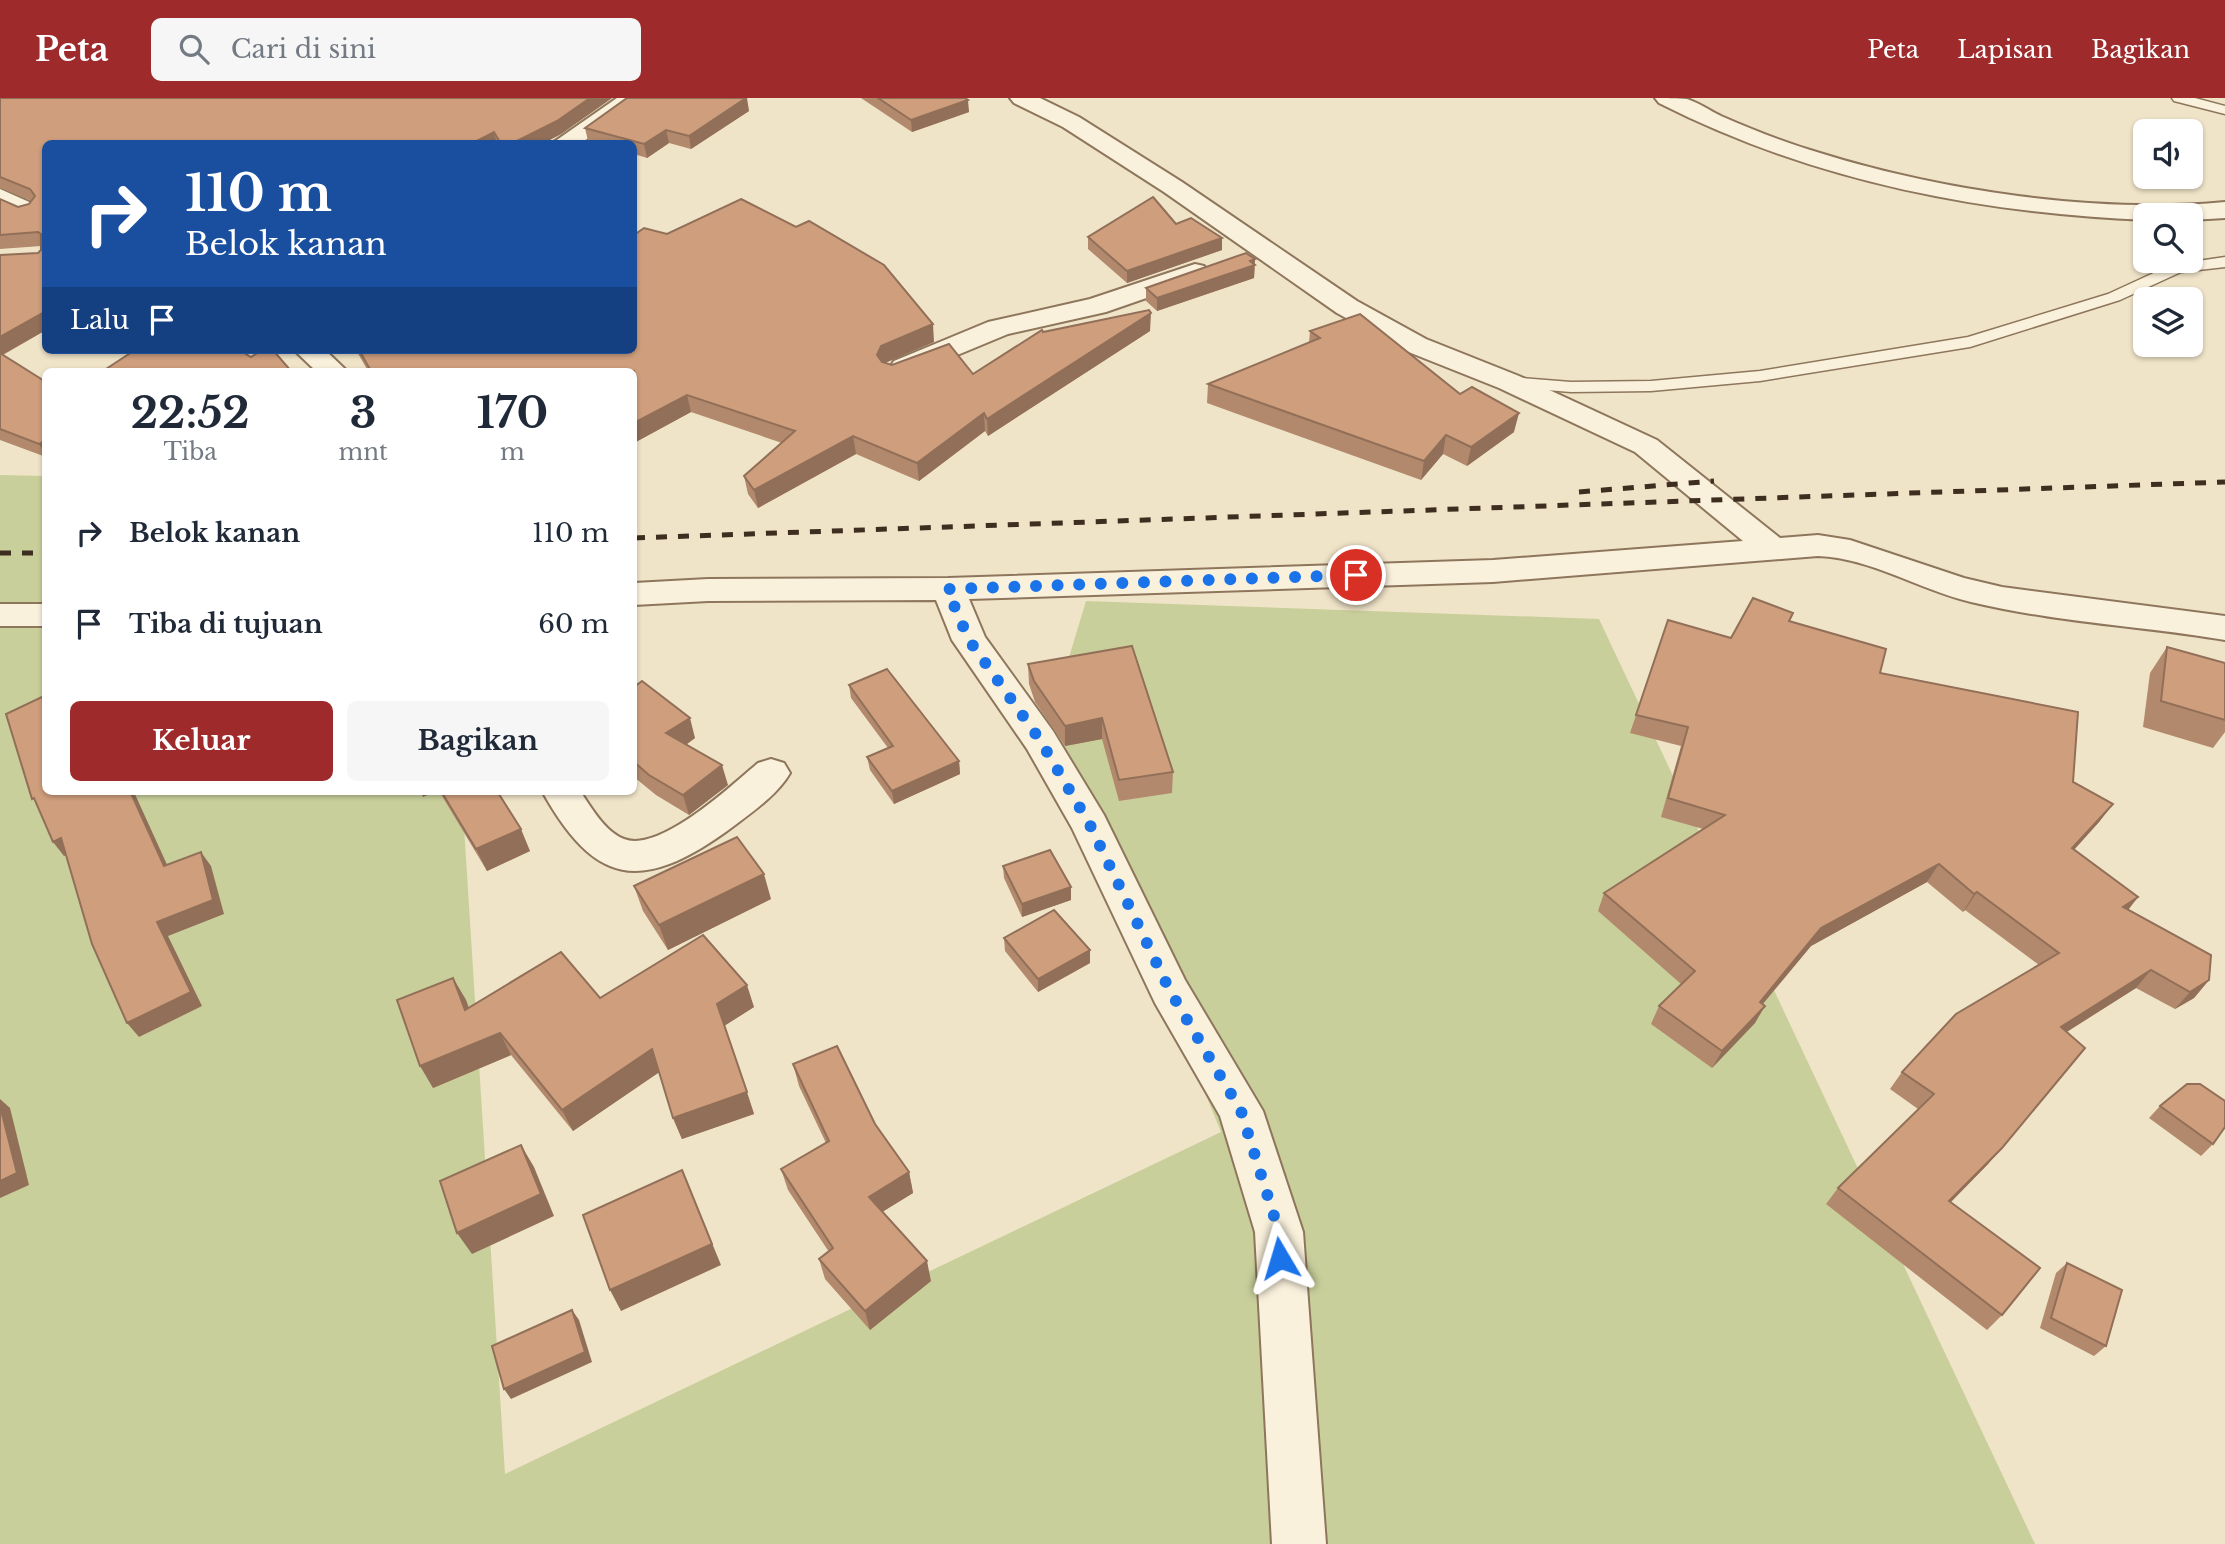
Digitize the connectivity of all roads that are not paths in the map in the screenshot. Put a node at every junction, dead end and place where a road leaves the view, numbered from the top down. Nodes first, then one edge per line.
1 (633, 98) edge
2 (1022, 98) edge
3 (1667, 98) edge
4 (2179, 98) edge
5 (2225, 110) edge
6 (569, 140) edge
7 (0, 197) edge
8 (27, 209) edge
9 (2225, 210) edge
10 (1239, 257) junction
11 (2225, 262) edge
12 (313, 354) edge
13 (329, 368) edge
14 (895, 371) edge
15 (1509, 382) junction
16 (1773, 549) junction
17 (947, 589) junction
18 (637, 594) edge
19 (0, 615) edge
20 (42, 615) edge
21 (2225, 628) edge
22 (771, 773) dead end
23 (563, 795) edge
24 (1299, 1544) edge

1 - 6 street
2 - 10 street
3 - 9 street
4 - 5 lane
7 - 8 street
10 - 14 street
10 - 15 street
11 - 15 lane
12 - 13 street
15 - 16 street
16 - 17 street
16 - 21 street
17 - 18 street
17 - 24 street
19 - 20 street
22 - 23 street

